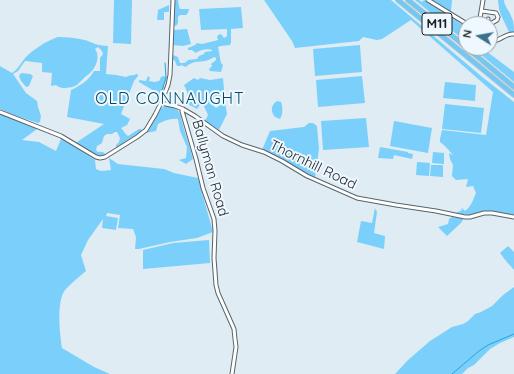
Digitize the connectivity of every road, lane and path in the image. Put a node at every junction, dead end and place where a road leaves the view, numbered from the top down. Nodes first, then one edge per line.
1 (173, 0) edge
2 (398, 0) edge
3 (408, 0) edge
4 (428, 0) edge
5 (483, 0) edge
6 (482, 11) junction
7 (481, 16) edge
8 (498, 16) edge
9 (458, 18) edge
10 (514, 34) edge
11 (498, 40) edge
12 (458, 41) edge
13 (476, 56) edge
14 (514, 86) edge
15 (514, 95) edge
16 (161, 103) junction
17 (183, 109) junction
18 (0, 112) edge
19 (514, 217) edge
20 (232, 374) edge

1 - 16 street
2 - 15 highway, M11
3 - 12 highway, M11
4 - 9 street
5 - 6 street
6 - 7 street
6 - 8 street
10 - 11 street
13 - 14 highway, M11
16 - 17 street, Thornhill Road
16 - 18 street
17 - 19 street, Thornhill Road
17 - 20 street, Ballyman Road

